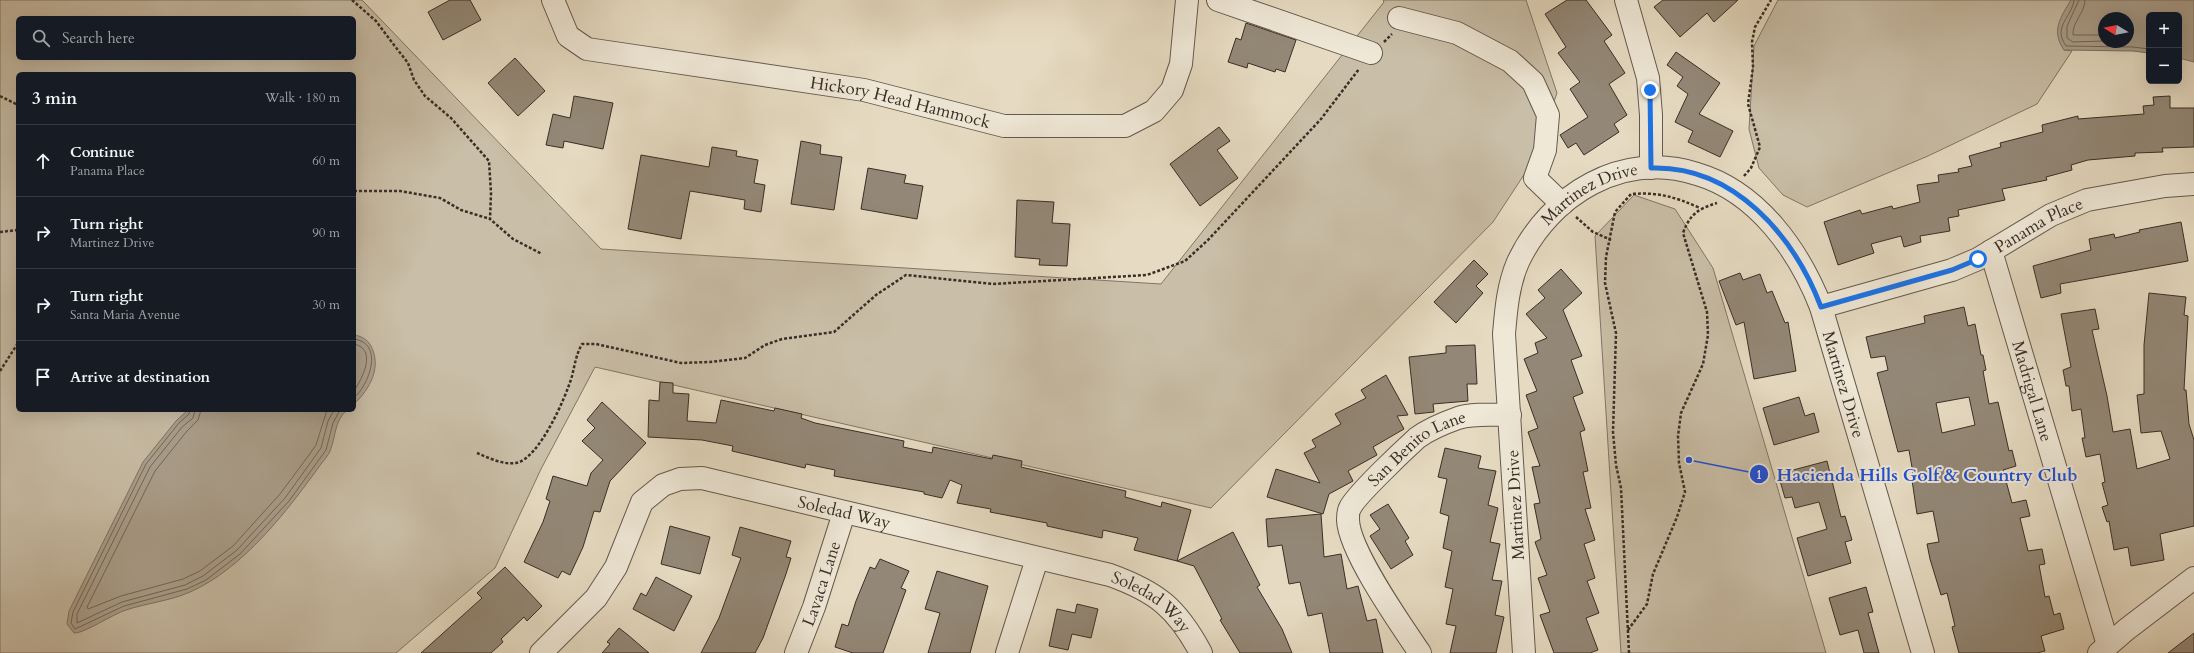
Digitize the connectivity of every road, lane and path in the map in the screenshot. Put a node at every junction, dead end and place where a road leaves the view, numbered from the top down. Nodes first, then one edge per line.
1 (352, 0) edge
2 (553, 0) edge
3 (1186, 0) edge
4 (1218, 0) edge
5 (1626, 0) edge
6 (1771, 0) edge
7 (1399, 18) joint
8 (1371, 53) junction
9 (0, 96) edge
10 (16, 104) edge
11 (1651, 168) junction
12 (2194, 184) edge
13 (356, 191) edge
14 (1731, 191) junction
15 (1562, 204) junction
16 (1700, 208) junction
17 (490, 218) junction
18 (16, 230) edge
19 (0, 232) edge
20 (1611, 240) junction
21 (1991, 251) junction
22 (542, 254) dead end
23 (1821, 307) junction
24 (16, 346) edge
25 (0, 371) edge
26 (1510, 415) junction
27 (477, 454) dead end
28 (844, 513) junction
29 (1037, 559) junction
30 (2194, 578) edge
31 (1628, 630) junction
32 (2104, 649) edge
33 (541, 653) edge
34 (796, 653) edge
35 (1007, 653) edge
36 (1201, 653) edge
37 (1420, 653) edge
38 (1524, 653) edge
39 (1629, 653) edge
40 (1923, 653) edge

1 - 17 path
2 - 3 street, Hickory Head Hammock
4 - 8 street
5 - 11 street
6 - 14 path
7 - 8 path
7 - 15 street
8 - 27 path
9 - 10 path
11 - 14 street, Martinez Drive
11 - 15 street, Martinez Drive
12 - 21 street, Panama Place
13 - 17 path
14 - 16 path
14 - 23 street, Martinez Drive
15 - 20 path
15 - 26 street, Martinez Drive
16 - 20 path
16 - 31 path
17 - 22 path
18 - 19 path
20 - 31 path
21 - 23 street, Panama Place
21 - 32 street, Madrigal Lane
23 - 40 street, Martinez Drive
24 - 25 path
26 - 37 street, San Benito Lane
26 - 38 street, Martinez Drive
28 - 29 street, Soledad Way
28 - 33 street, Soledad Way
28 - 34 street, Lavaca Lane
29 - 35 street
29 - 36 street, Soledad Way
30 - 32 street
31 - 39 path

